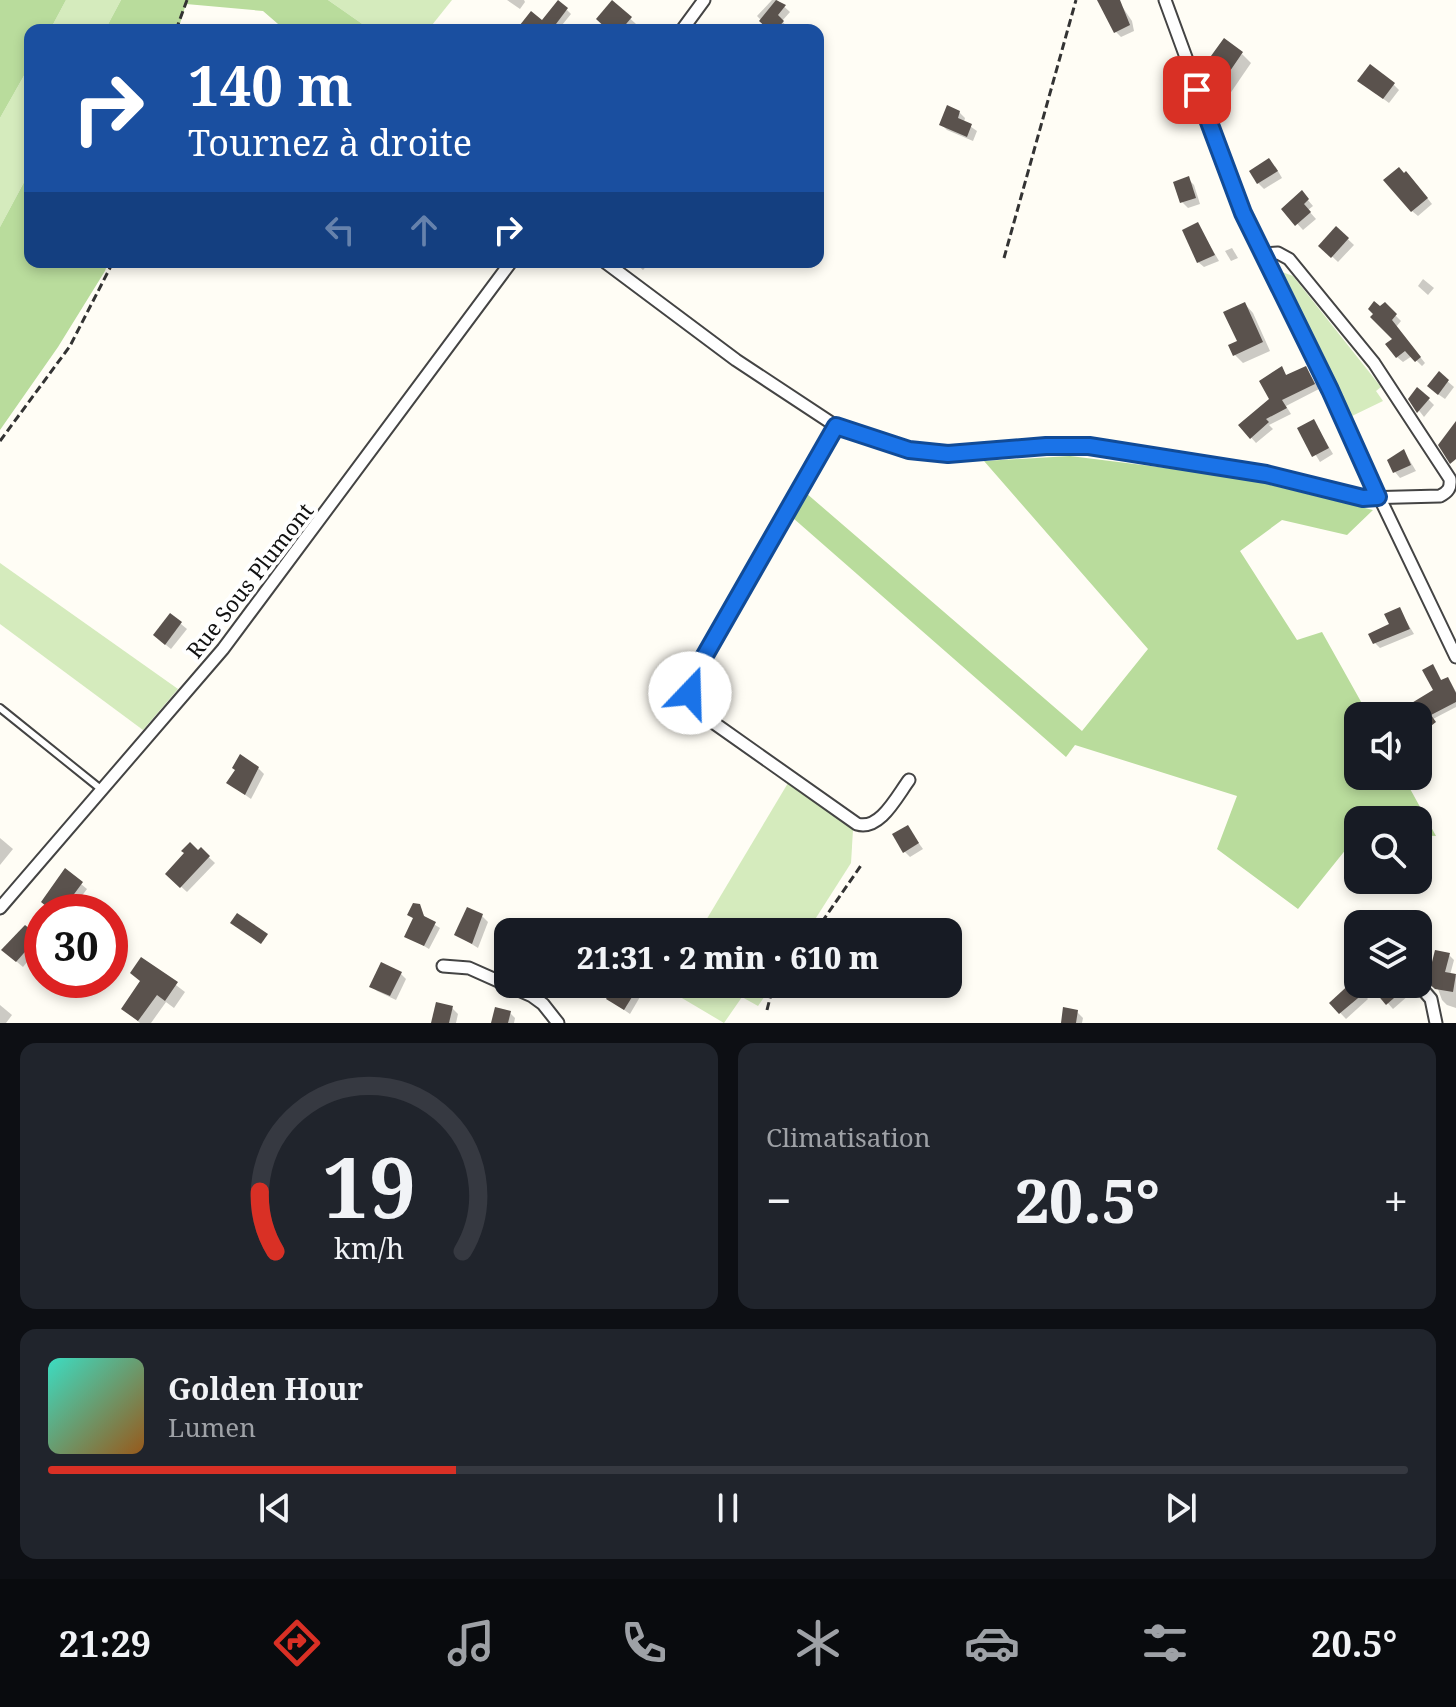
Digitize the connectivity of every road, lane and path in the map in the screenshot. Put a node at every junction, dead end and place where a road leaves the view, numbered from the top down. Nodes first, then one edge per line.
1 (187, 0) edge
2 (704, 0) edge
3 (1076, 0) edge
4 (1165, 0) edge
5 (178, 24) edge
6 (686, 24) edge
7 (1265, 254) junction
8 (1004, 258) dead end
9 (110, 268) edge
10 (507, 268) edge
11 (613, 268) edge
12 (836, 426) junction
13 (0, 441) edge
14 (1378, 497) junction
15 (1452, 639) edge
16 (1456, 657) edge
17 (0, 708) edge
18 (909, 780) dead end
19 (102, 790) junction
20 (862, 864) dead end
21 (0, 908) edge
22 (825, 918) edge
23 (443, 966) dead end
24 (770, 998) edge
25 (1430, 998) edge
26 (767, 1010) dead end
27 (558, 1023) edge
28 (1436, 1023) edge

1 - 5 path
2 - 6 street
3 - 8 path
4 - 7 street
7 - 14 street
7 - 14 street
9 - 13 path
10 - 19 street, Rue Sous Plumont
11 - 12 street
12 - 14 street
12 - 18 street
14 - 15 street
15 - 16 street
17 - 19 lane
19 - 21 street, Rue Sous Plumont
20 - 22 path
23 - 27 street
24 - 26 path
25 - 28 street

